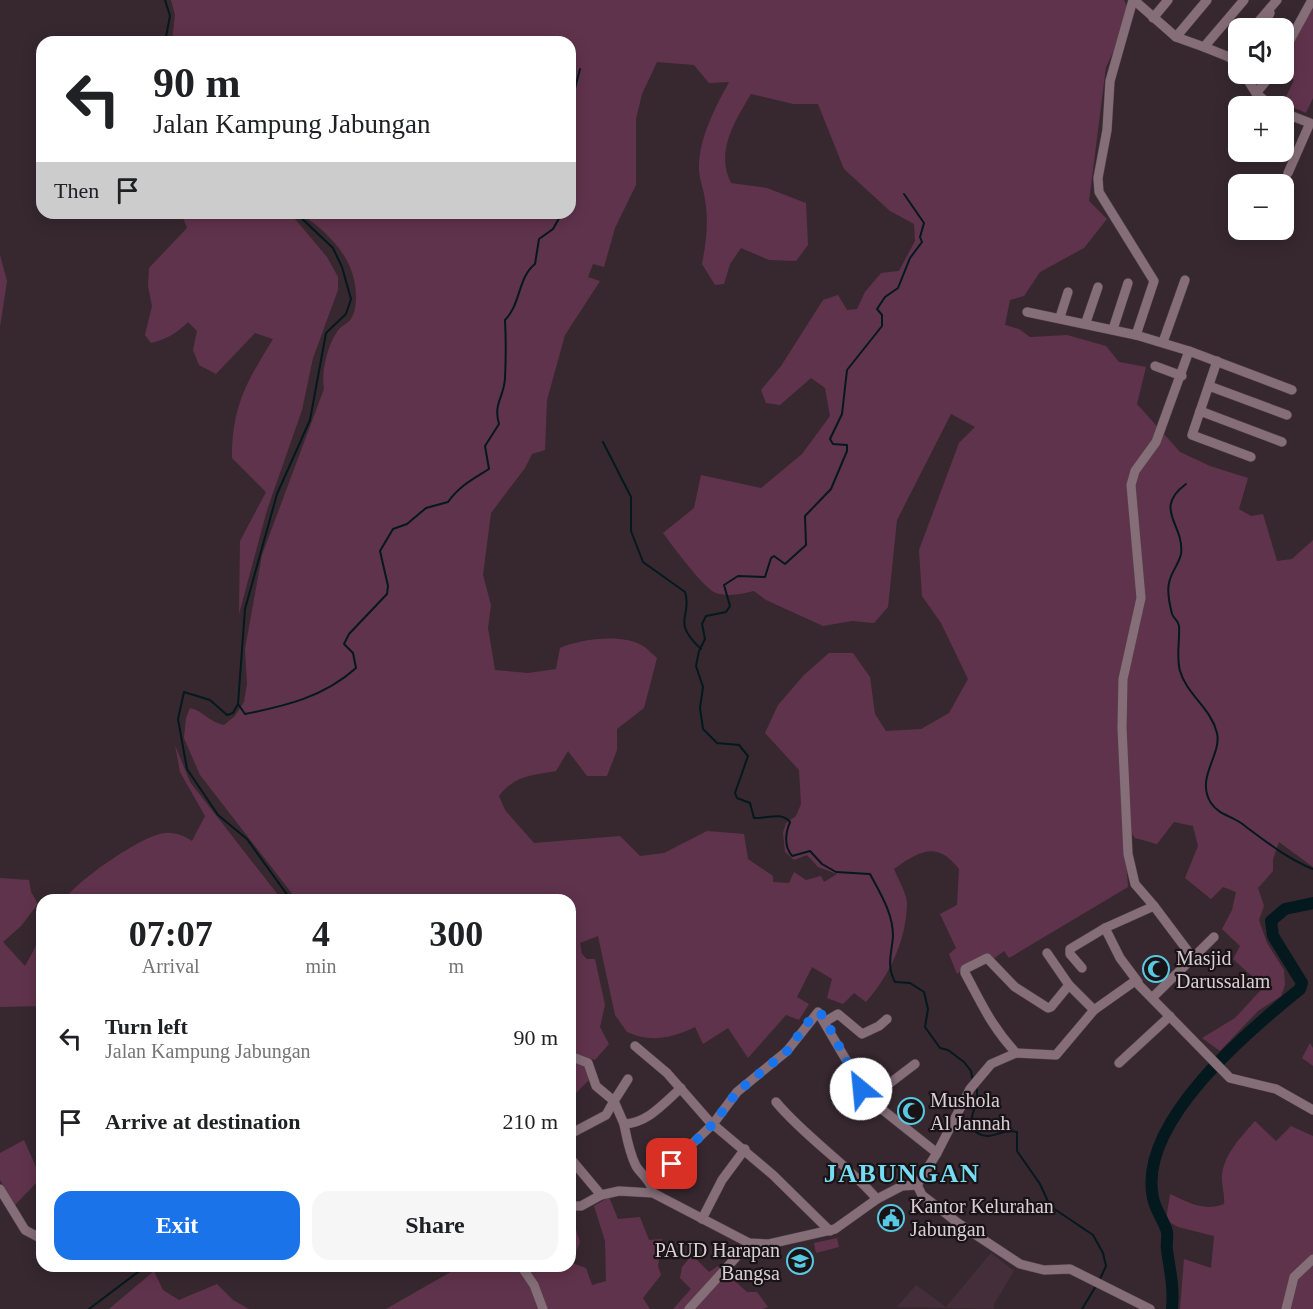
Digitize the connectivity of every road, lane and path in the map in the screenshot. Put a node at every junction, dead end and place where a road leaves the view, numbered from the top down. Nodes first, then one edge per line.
1 (1133, 0) edge
2 (1168, 0) edge
3 (1207, 0) edge
4 (1244, 0) edge
5 (1312, 0) edge
6 (1276, 1) edge
7 (1153, 18) junction
8 (1262, 18) edge
9 (1268, 18) edge
10 (1294, 33) edge
11 (1176, 37) junction
12 (1204, 47) junction
13 (1228, 57) edge
14 (1250, 84) edge
15 (1264, 84) edge
16 (1256, 93) junction
17 (1259, 96) edge
18 (1294, 116) edge
19 (1294, 160) edge
20 (1293, 162) edge
21 (1288, 173) dead end
22 (1185, 280) dead end
23 (1128, 283) dead end
24 (1098, 286) dead end
25 (1068, 292) dead end
26 (1027, 312) dead end
27 (1060, 317) junction
28 (1086, 322) junction
29 (1113, 328) junction
30 (1136, 335) junction
31 (1163, 342) junction
32 (1189, 351) junction
33 (1217, 361) junction
34 (1155, 366) dead end
35 (1182, 376) junction
36 (1209, 386) junction
37 (1292, 390) dead end
38 (1200, 411) junction
39 (1287, 415) dead end
40 (1282, 442) dead end
41 (1251, 457) dead end
42 (1154, 906) junction
43 (1105, 928) junction
44 (1214, 937) dead end
45 (1047, 953) dead end
46 (1193, 958) junction
47 (1082, 968) dead end
48 (1138, 982) junction
49 (1069, 985) junction
50 (1152, 998) junction
51 (1094, 1010) junction
52 (1170, 1016) junction
53 (887, 1019) dead end
54 (826, 1021) junction
55 (635, 1046) dead end
56 (1016, 1053) junction
57 (576, 1058) edge
58 (1119, 1063) dead end
59 (915, 1064) dead end
60 (628, 1079) dead end
61 (681, 1088) junction
62 (869, 1099) junction
63 (614, 1101) junction
64 (776, 1101) dead end
65 (1313, 1110) edge
66 (624, 1124) junction
67 (713, 1124) junction
68 (576, 1131) edge
69 (745, 1149) junction
70 (937, 1153) junction
71 (576, 1165) edge
72 (917, 1185) junction
73 (652, 1188) junction
74 (0, 1189) edge
75 (602, 1195) junction
76 (877, 1199) junction
77 (576, 1206) edge
78 (702, 1220) junction
79 (831, 1231) junction
80 (36, 1236) edge
81 (749, 1243) junction
82 (1313, 1259) edge
83 (525, 1272) edge
84 (543, 1309) edge
85 (689, 1309) edge
86 (1150, 1309) edge
87 (1286, 1309) edge

1 - 7 street
1 - 30 street
2 - 7 street
3 - 11 street
4 - 12 street
5 - 10 street
6 - 8 street
6 - 9 street
7 - 11 street
11 - 12 street
12 - 13 street
14 - 16 street
15 - 16 street
16 - 17 street
18 - 19 street
20 - 21 street
22 - 31 street
23 - 29 street
24 - 28 street
25 - 27 street
26 - 27 street
27 - 28 street
28 - 29 street
29 - 30 street
30 - 31 street
31 - 32 street
32 - 33 street
32 - 35 street
33 - 36 street
33 - 37 street
34 - 35 street
35 - 42 street
36 - 38 street
36 - 39 street
38 - 40 street
38 - 41 street
42 - 43 street
42 - 46 street
43 - 47 street
43 - 48 street
44 - 46 street
45 - 49 street
46 - 50 street
48 - 50 street
48 - 51 street
49 - 51 street
49 - 56 street
50 - 52 street
51 - 56 street
52 - 58 street
52 - 65 street
53 - 54 street
54 - 62 street
54 - 67 street
55 - 61 street
56 - 70 street
57 - 63 street
59 - 62 street
60 - 63 street
61 - 66 street
61 - 67 street
62 - 70 street
63 - 66 street
63 - 68 street
64 - 76 street
66 - 73 street
67 - 69 street
67 - 73 street
69 - 78 street
69 - 79 street
70 - 72 street
71 - 75 street
72 - 76 street
72 - 86 street
73 - 75 street
73 - 78 street
74 - 80 street
75 - 77 street
76 - 79 street
78 - 81 street
79 - 81 street
81 - 85 street
82 - 87 street
83 - 84 street

